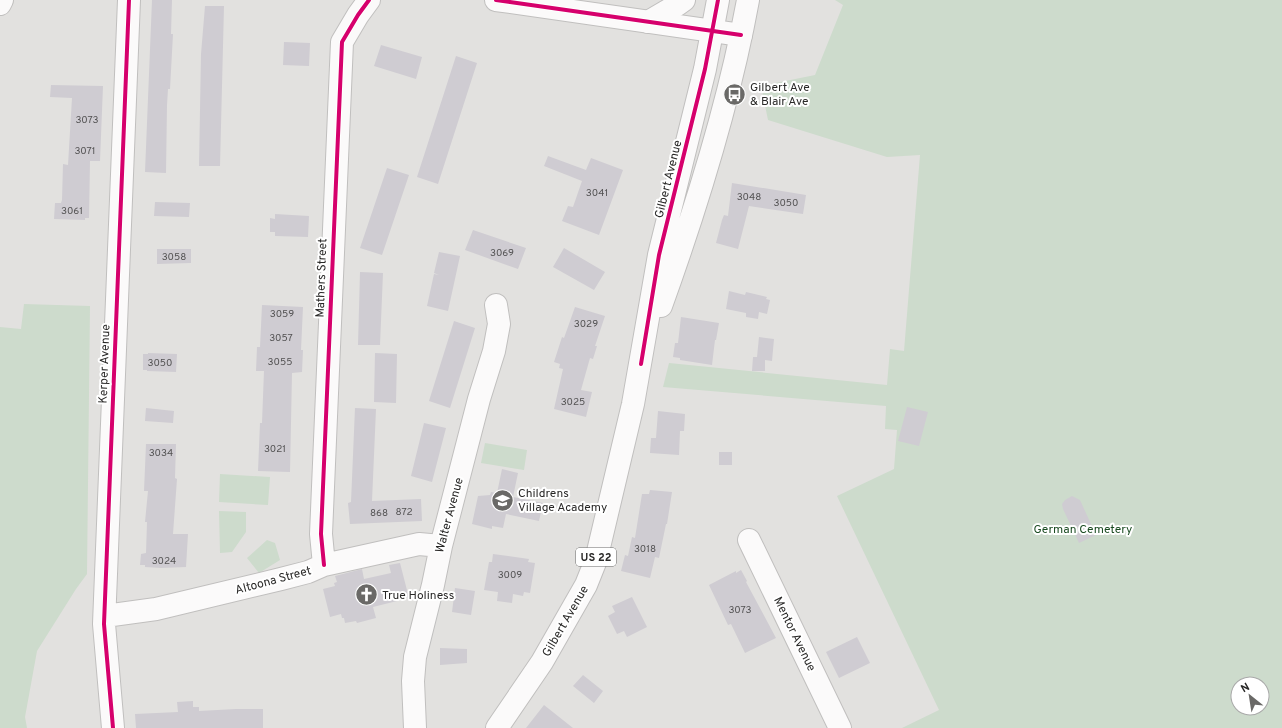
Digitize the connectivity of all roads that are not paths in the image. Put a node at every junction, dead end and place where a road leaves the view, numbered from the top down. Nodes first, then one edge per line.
1 (2, 0) edge
2 (129, 0) edge
3 (369, 0) edge
4 (496, 0) edge
5 (684, 0) edge
6 (718, 0) edge
7 (748, 0) edge
8 (0, 4) edge
9 (648, 22) junction
10 (713, 31) junction
11 (741, 35) junction
12 (496, 305) dead end
13 (641, 364) junction
14 (749, 540) dead end
15 (441, 546) junction
16 (324, 566) junction
17 (105, 616) junction
18 (113, 728) edge
19 (414, 728) edge
20 (497, 728) edge
21 (840, 728) edge

1 - 8 main road
2 - 17 main road, Kerper Avenue
3 - 16 main road, Mathers Street
4 - 9 main road
5 - 9 main road
6 - 10 main road, Gilbert Avenue / US 22
7 - 11 main road, Gilbert Avenue / US 22
9 - 10 main road
10 - 11 main road
10 - 13 main road, Gilbert Avenue / US 22
11 - 13 main road, Gilbert Avenue / US 22
12 - 15 main road, Walter Avenue
13 - 20 main road, Gilbert Avenue / US 22
14 - 21 main road, Mentor Avenue
15 - 16 main road, Altoona Street
15 - 19 main road, Walter Avenue
16 - 17 main road, Altoona Street
17 - 18 main road, Kerper Avenue

